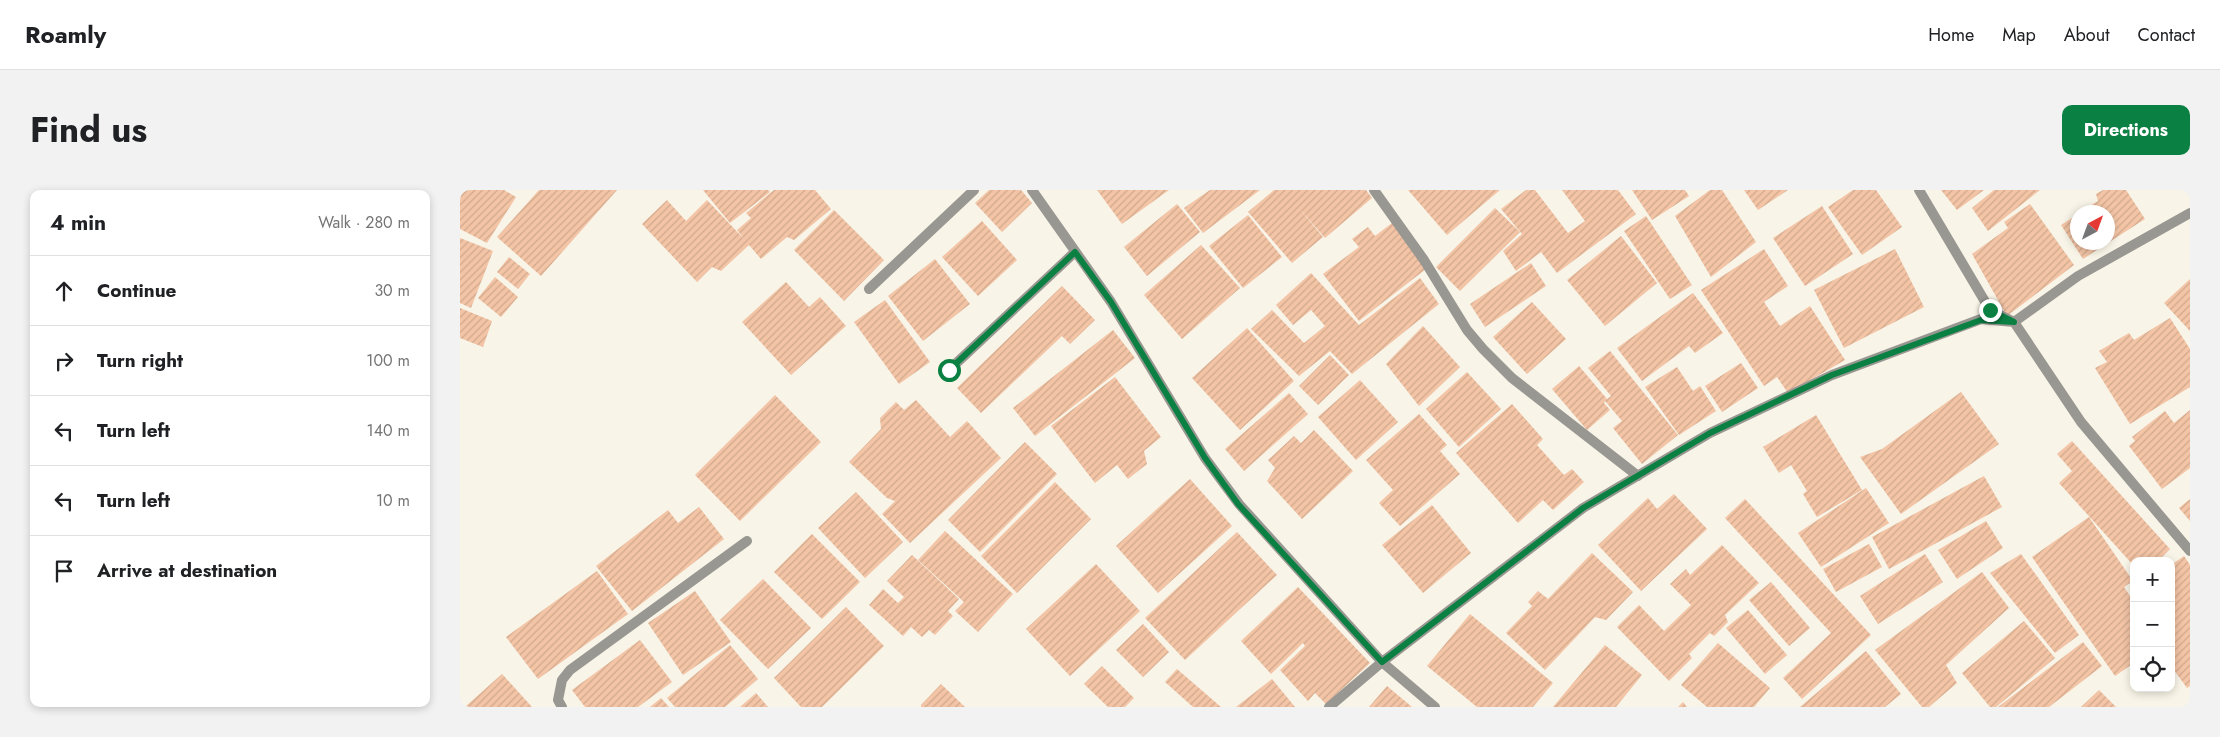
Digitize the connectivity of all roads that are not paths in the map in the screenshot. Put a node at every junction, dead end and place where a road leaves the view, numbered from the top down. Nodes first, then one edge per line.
1 (974, 190) edge
2 (1032, 190) edge
3 (1374, 190) edge
4 (1919, 190) edge
5 (2190, 213) edge
6 (1075, 252) junction
7 (869, 289) dead end
8 (2014, 322) junction
9 (949, 370) dead end
10 (1638, 476) junction
11 (747, 540) dead end
12 (2190, 551) edge
13 (1382, 662) junction
14 (562, 707) edge
15 (1329, 707) edge
16 (1435, 707) edge

1 - 7 street
2 - 6 street
3 - 10 street
4 - 8 street
5 - 8 street
6 - 9 street
6 - 13 street
8 - 10 street
8 - 12 street
10 - 13 street
11 - 14 street
13 - 15 street
13 - 16 street

